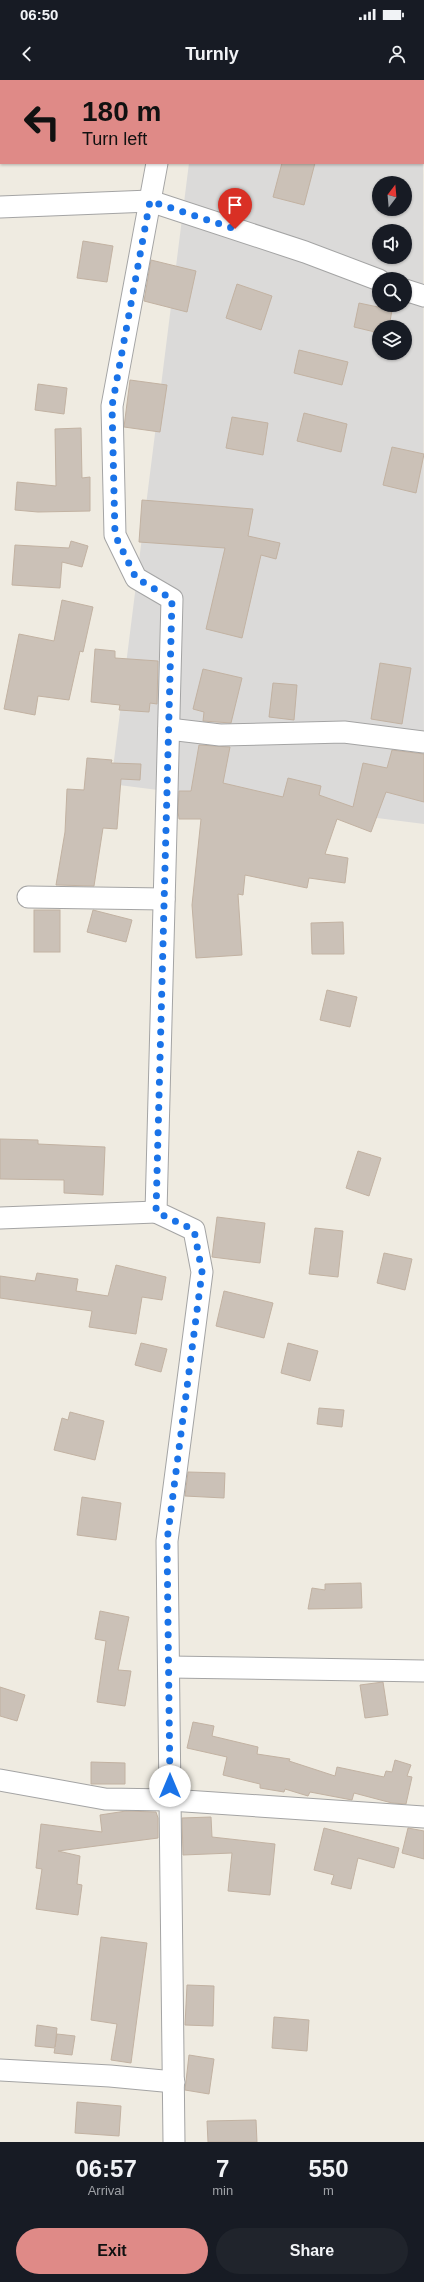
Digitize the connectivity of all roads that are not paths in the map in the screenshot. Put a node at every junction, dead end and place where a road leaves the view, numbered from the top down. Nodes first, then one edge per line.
1 (157, 164) edge
2 (150, 201) junction
3 (0, 207) edge
4 (372, 277) edge
5 (412, 292) edge
6 (424, 296) edge
7 (169, 729) junction
8 (424, 742) edge
9 (28, 897) dead end
10 (164, 899) junction
11 (156, 1212) junction
12 (0, 1218) edge
13 (169, 1667) junction
14 (424, 1671) edge
15 (0, 1780) edge
16 (170, 1800) junction
17 (424, 1817) edge
18 (0, 2070) edge
19 (174, 2082) junction
20 (174, 2142) edge

1 - 2 street
2 - 3 street
2 - 4 street
2 - 7 street
5 - 6 street
7 - 8 street
7 - 10 street
9 - 10 street
10 - 11 street
11 - 12 street
11 - 13 street
13 - 14 street
13 - 16 street
15 - 16 street
16 - 17 street
16 - 19 street
18 - 19 street
19 - 20 street

